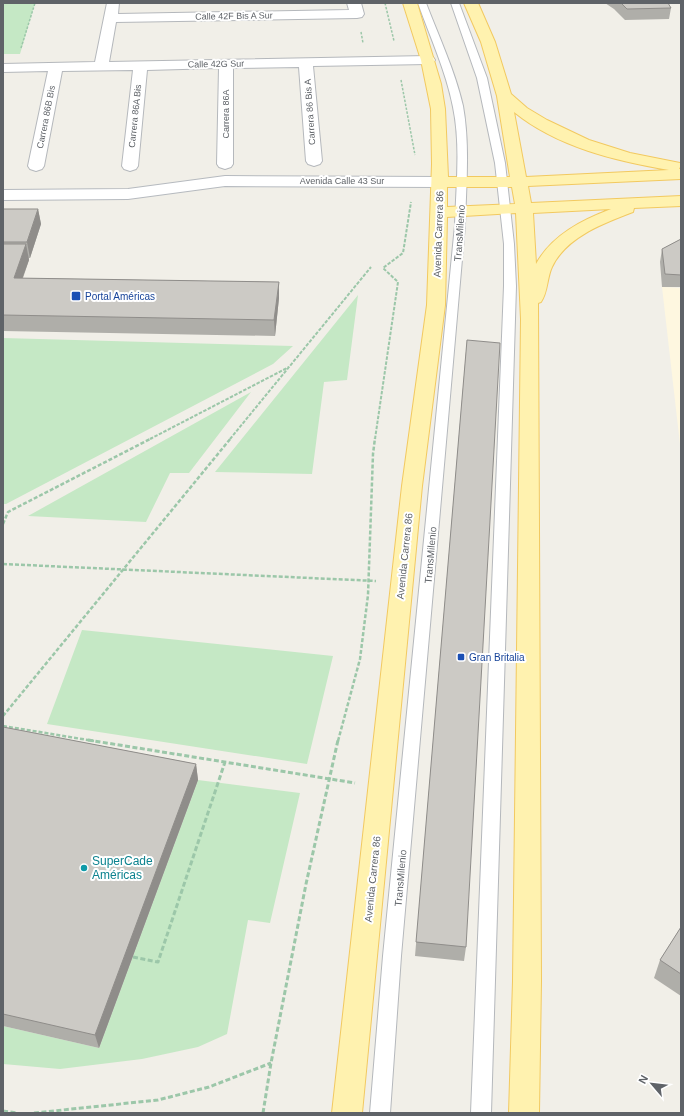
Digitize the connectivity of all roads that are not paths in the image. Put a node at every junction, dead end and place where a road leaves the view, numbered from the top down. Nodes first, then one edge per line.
1 (113, 3) edge
2 (410, 3) edge
3 (422, 3) edge
4 (455, 3) edge
5 (472, 3) edge
6 (355, 8) edge
7 (110, 18) junction
8 (428, 60) junction
9 (306, 63) junction
10 (226, 64) junction
11 (140, 66) junction
12 (56, 67) junction
13 (101, 67) junction
14 (9, 68) edge
15 (504, 96) junction
16 (314, 161) dead end
17 (225, 164) dead end
18 (36, 166) dead end
19 (130, 166) dead end
20 (681, 167) edge
21 (681, 174) edge
22 (681, 179) edge
23 (440, 182) junction
24 (461, 182) junction
25 (502, 182) junction
26 (520, 182) junction
27 (4, 195) edge
28 (681, 201) edge
29 (646, 203) junction
30 (524, 208) junction
31 (506, 209) junction
32 (460, 211) junction
33 (440, 212) junction
34 (530, 319) junction
35 (347, 1113) edge
36 (380, 1113) edge
37 (481, 1113) edge
38 (524, 1113) edge

1 - 7 street
2 - 8 main road, Avenida Carrera 86
3 - 24 lane, TransMilenio
4 - 25 lane
5 - 15 main road
6 - 7 street, Calle 42F Bis A Sur
7 - 13 street
8 - 9 street, Calle 42G Sur
8 - 23 main road, Avenida Carrera 86
9 - 10 street, Calle 42G Sur
9 - 16 street, Carrera 86 Bis A
10 - 11 street, Calle 42G Sur
10 - 17 street, Carrera 86A
11 - 13 street, Calle 42G Sur
11 - 19 street, Carrera 86A Bis
12 - 13 street, Calle 42G Sur
12 - 14 street, Calle 42G Sur
12 - 18 street, Carrera 86B Bis
15 - 20 main road
15 - 26 main road
21 - 26 main road, Avenida Calle 43 Sur
22 - 29 main road
23 - 24 main road, Avenida Calle 43 Sur
23 - 27 street, Avenida Calle 43 Sur
23 - 33 main road, Avenida Carrera 86
24 - 25 main road, Avenida Calle 43 Sur
24 - 32 lane, TransMilenio
25 - 26 main road, Avenida Calle 43 Sur
25 - 31 lane
26 - 30 main road
28 - 29 main road
29 - 30 main road
29 - 34 main road
30 - 31 main road
30 - 34 main road
31 - 32 main road
31 - 37 lane
32 - 33 main road
32 - 36 lane, TransMilenio
33 - 35 main road, Avenida Carrera 86
34 - 38 main road

